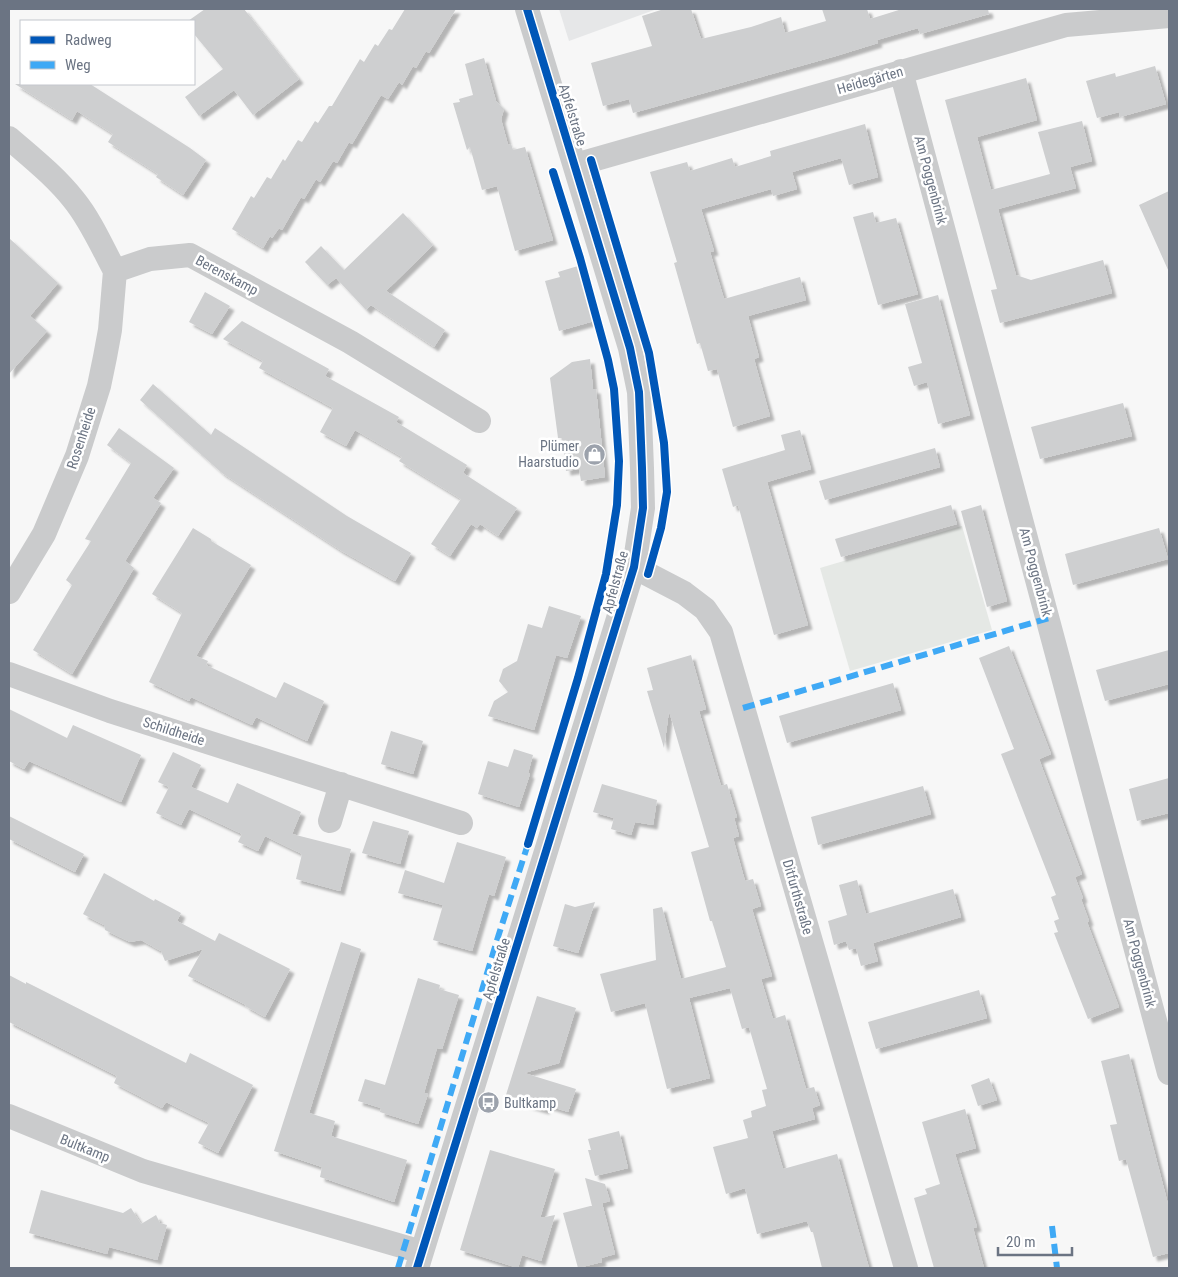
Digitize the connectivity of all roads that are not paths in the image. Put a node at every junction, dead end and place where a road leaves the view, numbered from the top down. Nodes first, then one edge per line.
1 (527, 9) edge
2 (1169, 16) edge
3 (901, 71) junction
4 (9, 138) edge
5 (575, 165) junction
6 (115, 271) junction
7 (479, 421) dead end
8 (634, 567) junction
9 (9, 592) edge
10 (9, 674) edge
11 (341, 784) junction
12 (330, 821) dead end
13 (461, 823) dead end
14 (1169, 1073) edge
15 (10, 1120) edge
16 (419, 1260) edge
17 (906, 1268) edge

1 - 5 street, Apfelstraße
2 - 3 street, Heidegärten
3 - 5 street, Heidegärten
3 - 14 street, Am Poggenbrink
4 - 6 street
5 - 8 street, Apfelstraße
6 - 7 street, Berenskamp
6 - 9 street, Rosenheide
8 - 16 street, Apfelstraße
8 - 17 street, Ditfurthstraße
10 - 11 street, Schildheide
11 - 12 street
11 - 13 street, Schildheide
15 - 16 street, Bultkamp

